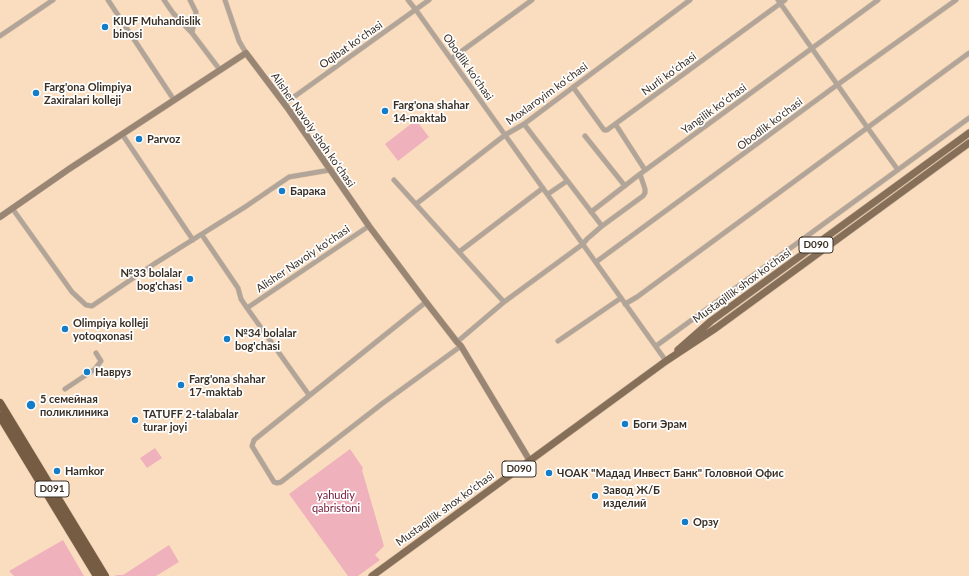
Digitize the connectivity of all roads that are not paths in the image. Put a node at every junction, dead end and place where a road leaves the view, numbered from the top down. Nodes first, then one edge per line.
1 (53, 0) edge
2 (108, 0) edge
3 (164, 0) edge
4 (190, 0) edge
5 (225, 0) edge
6 (408, 0) edge
7 (429, 0) edge
8 (532, 0) edge
9 (690, 0) edge
10 (785, 0) edge
11 (878, 0) edge
12 (956, 0) edge
13 (779, 2) edge
14 (416, 10) junction
15 (192, 33) junction
16 (0, 36) edge
17 (812, 48) junction
18 (246, 53) junction
19 (969, 53) edge
20 (451, 59) junction
21 (220, 70) junction
22 (837, 85) junction
23 (573, 87) junction
24 (174, 100) junction
25 (284, 104) junction
26 (969, 118) edge
27 (524, 124) junction
28 (616, 125) junction
29 (866, 127) junction
30 (122, 134) junction
31 (969, 134) edge
32 (505, 135) junction
33 (585, 136) dead end
34 (969, 143) edge
35 (929, 168) junction
36 (330, 170) junction
37 (645, 170) junction
38 (898, 170) junction
39 (640, 174) junction
40 (394, 180) dead end
41 (567, 181) junction
42 (625, 186) junction
43 (543, 188) junction
44 (548, 194) junction
45 (416, 204) junction
46 (12, 208) junction
47 (591, 212) junction
48 (0, 216) edge
49 (369, 226) junction
50 (602, 226) junction
51 (202, 235) junction
52 (193, 240) junction
53 (583, 244) junction
54 (459, 252) junction
55 (596, 262) junction
56 (621, 298) junction
57 (426, 302) junction
58 (504, 302) junction
59 (625, 304) junction
60 (247, 308) junction
61 (558, 341) dead end
62 (459, 344) junction
63 (656, 346) junction
64 (96, 353) dead end
65 (666, 361) junction
66 (65, 389) dead end
67 (309, 395) junction
68 (0, 403) edge
69 (0, 416) edge
70 (530, 461) junction
71 (98, 576) edge
72 (105, 576) edge
73 (372, 576) edge

1 - 16 street
2 - 24 street
3 - 15 street
4 - 15 street
5 - 18 street
6 - 14 street, Obodlik ko'chasi
7 - 14 street, Oqibat koʻchasi
8 - 20 street
9 - 23 street, Moxlaroyim koʻchasi
10 - 13 street, Nurli koʻchasi
11 - 17 street, Yangilik koʻchasi
12 - 22 street, Obodlik ko'chasi
13 - 17 street
13 - 28 street, Nurli koʻchasi
14 - 20 street, Obodlik ko'chasi
14 - 25 street, Oqibat koʻchasi
15 - 21 street
17 - 22 street
17 - 37 street, Yangilik koʻchasi
18 - 21 street
18 - 25 street, Alisher Navoiy shoh koʻchasi
19 - 29 street
20 - 32 street, Obodlik ko'chasi
21 - 24 street
22 - 29 street
22 - 55 street, Obodlik ko'chasi
23 - 27 street, Moxlaroyim koʻchasi
23 - 28 street
24 - 30 street
25 - 36 street, Alisher Navoiy shoh koʻchasi
26 - 38 street
27 - 32 street, Moxlaroyim koʻchasi
27 - 41 street
28 - 37 street
29 - 38 street
29 - 59 street
30 - 46 street
30 - 52 street
31 - 35 main road, Mustaqillik shox ko'chasi / D090
32 - 43 street, Obodlik ko'chasi
32 - 45 street, Moxlaroyim koʻchasi
33 - 42 street
34 - 35 main road, Mustaqillik shox ko'chasi / D090
35 - 65 main road, Mustaqillik shox ko'chasi / D090
36 - 49 street, Alisher Navoiy shoh koʻchasi
36 - 51 street
37 - 39 street, Yangilik koʻchasi
38 - 63 street
39 - 42 street, Yangilik koʻchasi
39 - 50 street
40 - 45 street
41 - 44 street
41 - 47 street
42 - 47 street, Yangilik koʻchasi
43 - 44 street, Obodlik ko'chasi
43 - 54 street
44 - 53 street, Obodlik ko'chasi
45 - 54 street
46 - 48 street
46 - 52 street
47 - 50 street
49 - 57 street, Alisher Navoiy shoh koʻchasi
49 - 60 street, Alisher Navoiy ko'chasi
50 - 53 street
51 - 52 street
51 - 60 street, Alisher Navoiy ko'chasi
53 - 55 street, Obodlik ko'chasi
53 - 58 street
54 - 58 street
55 - 56 street, Obodlik ko'chasi
56 - 59 street, Obodlik ko'chasi
56 - 61 street
57 - 62 street, Alisher Navoiy shoh koʻchasi
57 - 67 street
58 - 62 street
59 - 63 street, Obodlik ko'chasi
60 - 67 street, Alisher Navoiy ko'chasi
62 - 67 street
62 - 70 street, Alisher Navoiy shoh koʻchasi
63 - 65 street, Obodlik ko'chasi
64 - 66 street
65 - 70 main road, Mustaqillik shox ko'chasi / D090
68 - 72 highway, D091
69 - 71 highway, D091
70 - 73 main road, Mustaqillik shox ko'chasi / D090

